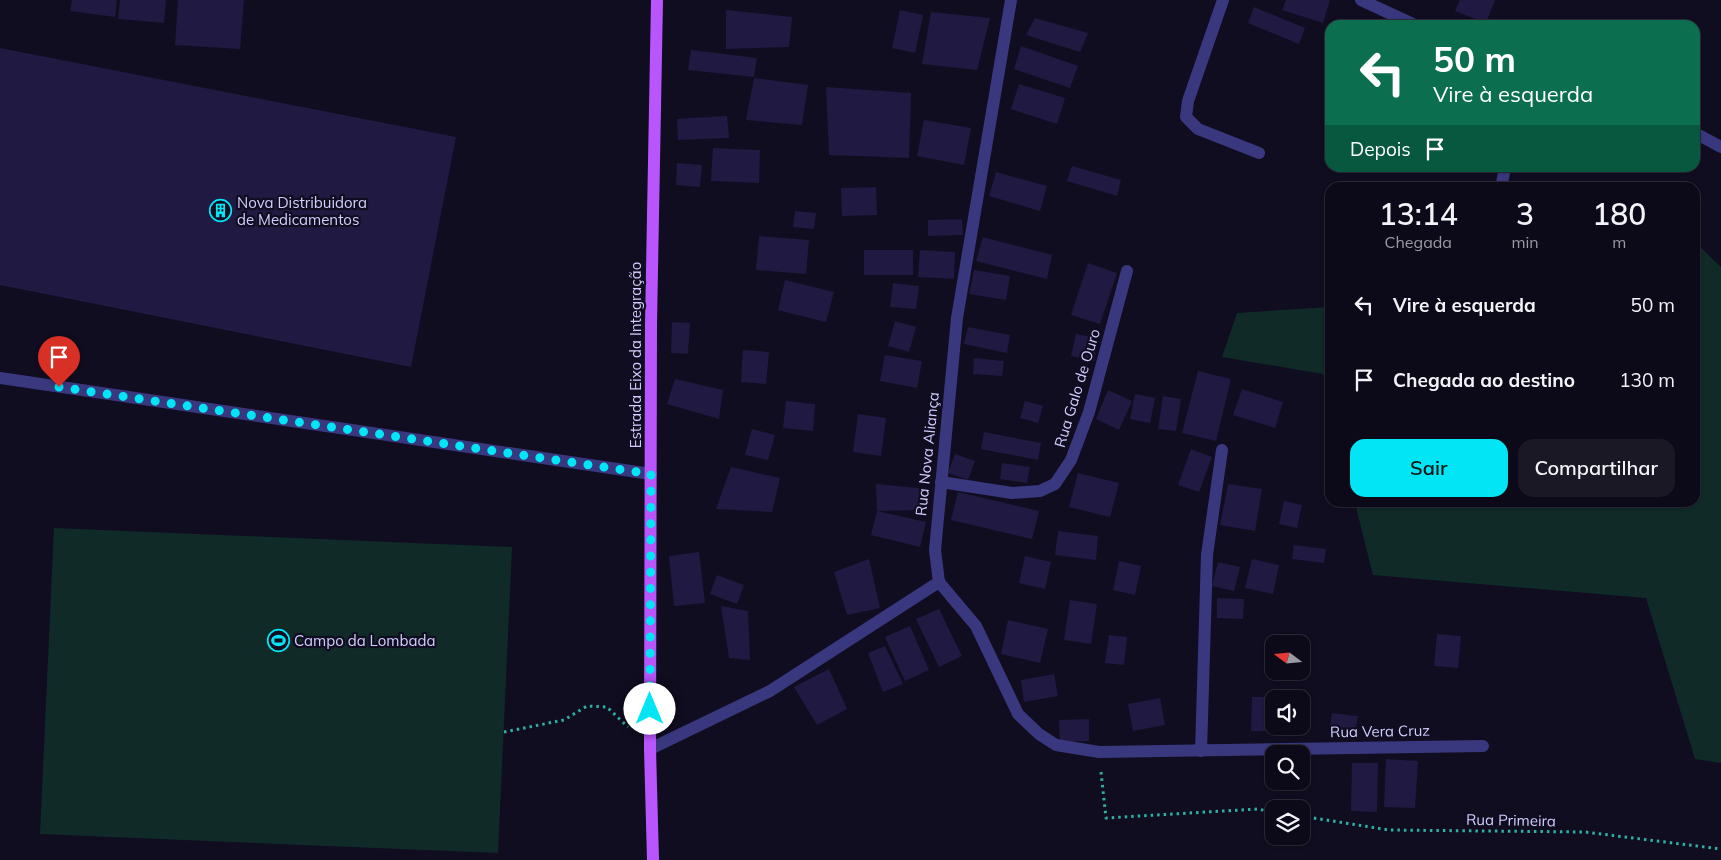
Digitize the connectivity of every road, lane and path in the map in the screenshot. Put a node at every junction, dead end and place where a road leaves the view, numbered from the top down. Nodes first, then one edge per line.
1 (657, 0) edge
2 (1011, 0) edge
3 (1223, 0) edge
4 (1361, 0) edge
5 (1404, 20) edge
6 (1700, 136) edge
7 (1721, 147) edge
8 (1259, 152) dead end
9 (1127, 271) dead end
10 (0, 378) edge
11 (1222, 450) dead end
12 (651, 474) junction
13 (941, 482) junction
14 (939, 582) junction
15 (504, 732) dead end
16 (1482, 746) dead end
17 (650, 749) junction
18 (1201, 751) junction
19 (1099, 752) junction
20 (1265, 810) edge
21 (1310, 817) edge
22 (1721, 849) edge
23 (653, 860) edge

1 - 12 main road, Estrada Eixo da Integração
2 - 13 street, Rua Nova Aliança
3 - 8 street
4 - 5 street
6 - 7 street
9 - 13 street, Rua Galo de Ouro
10 - 12 street
11 - 18 street
12 - 17 main road, Estrada Eixo da Integração
13 - 14 street, Rua Nova Aliança
14 - 17 street
14 - 19 street, Rua Vera Cruz
15 - 17 path
16 - 18 street, Rua Vera Cruz
17 - 23 main road, Estrada Eixo da Integração
18 - 19 street, Rua Vera Cruz
19 - 20 path
21 - 22 path, Rua Primeira

